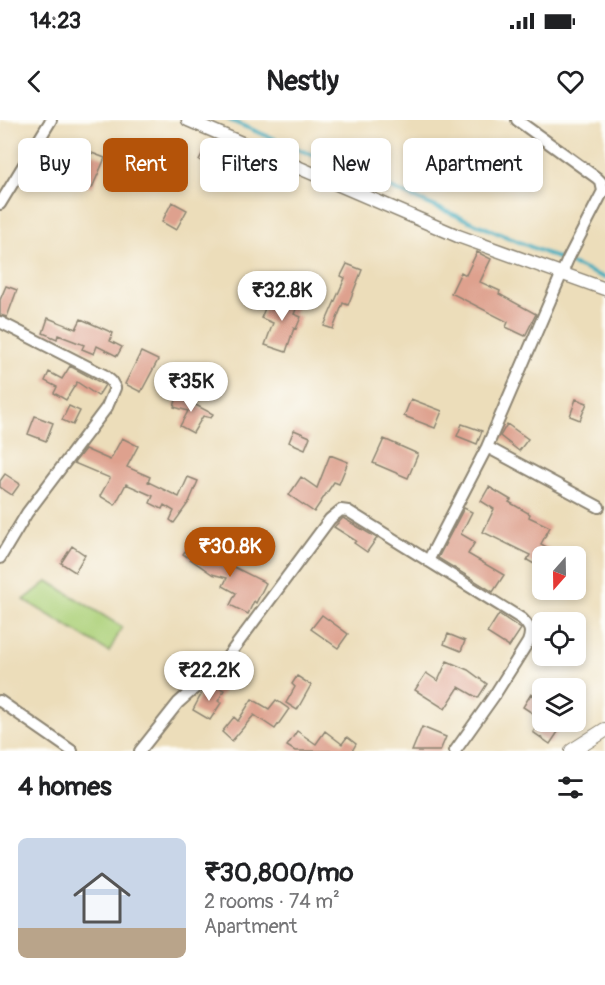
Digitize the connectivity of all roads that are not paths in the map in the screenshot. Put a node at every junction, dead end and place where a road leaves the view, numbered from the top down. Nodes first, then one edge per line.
1 (51, 120) edge
2 (188, 120) edge
3 (517, 120) edge
4 (0, 204) edge
5 (564, 268) junction
6 (605, 289) edge
7 (0, 322) edge
8 (487, 447) junction
9 (599, 507) dead end
10 (0, 558) edge
11 (428, 561) junction
12 (0, 701) edge
13 (605, 730) edge
14 (72, 751) edge
15 (140, 751) edge
16 (455, 751) edge
17 (572, 751) edge

1 - 4 street
2 - 5 street
3 - 5 street
5 - 6 street
5 - 8 street
7 - 10 street
8 - 9 street
8 - 11 street
11 - 15 street
11 - 16 street
12 - 14 street
13 - 17 main road

